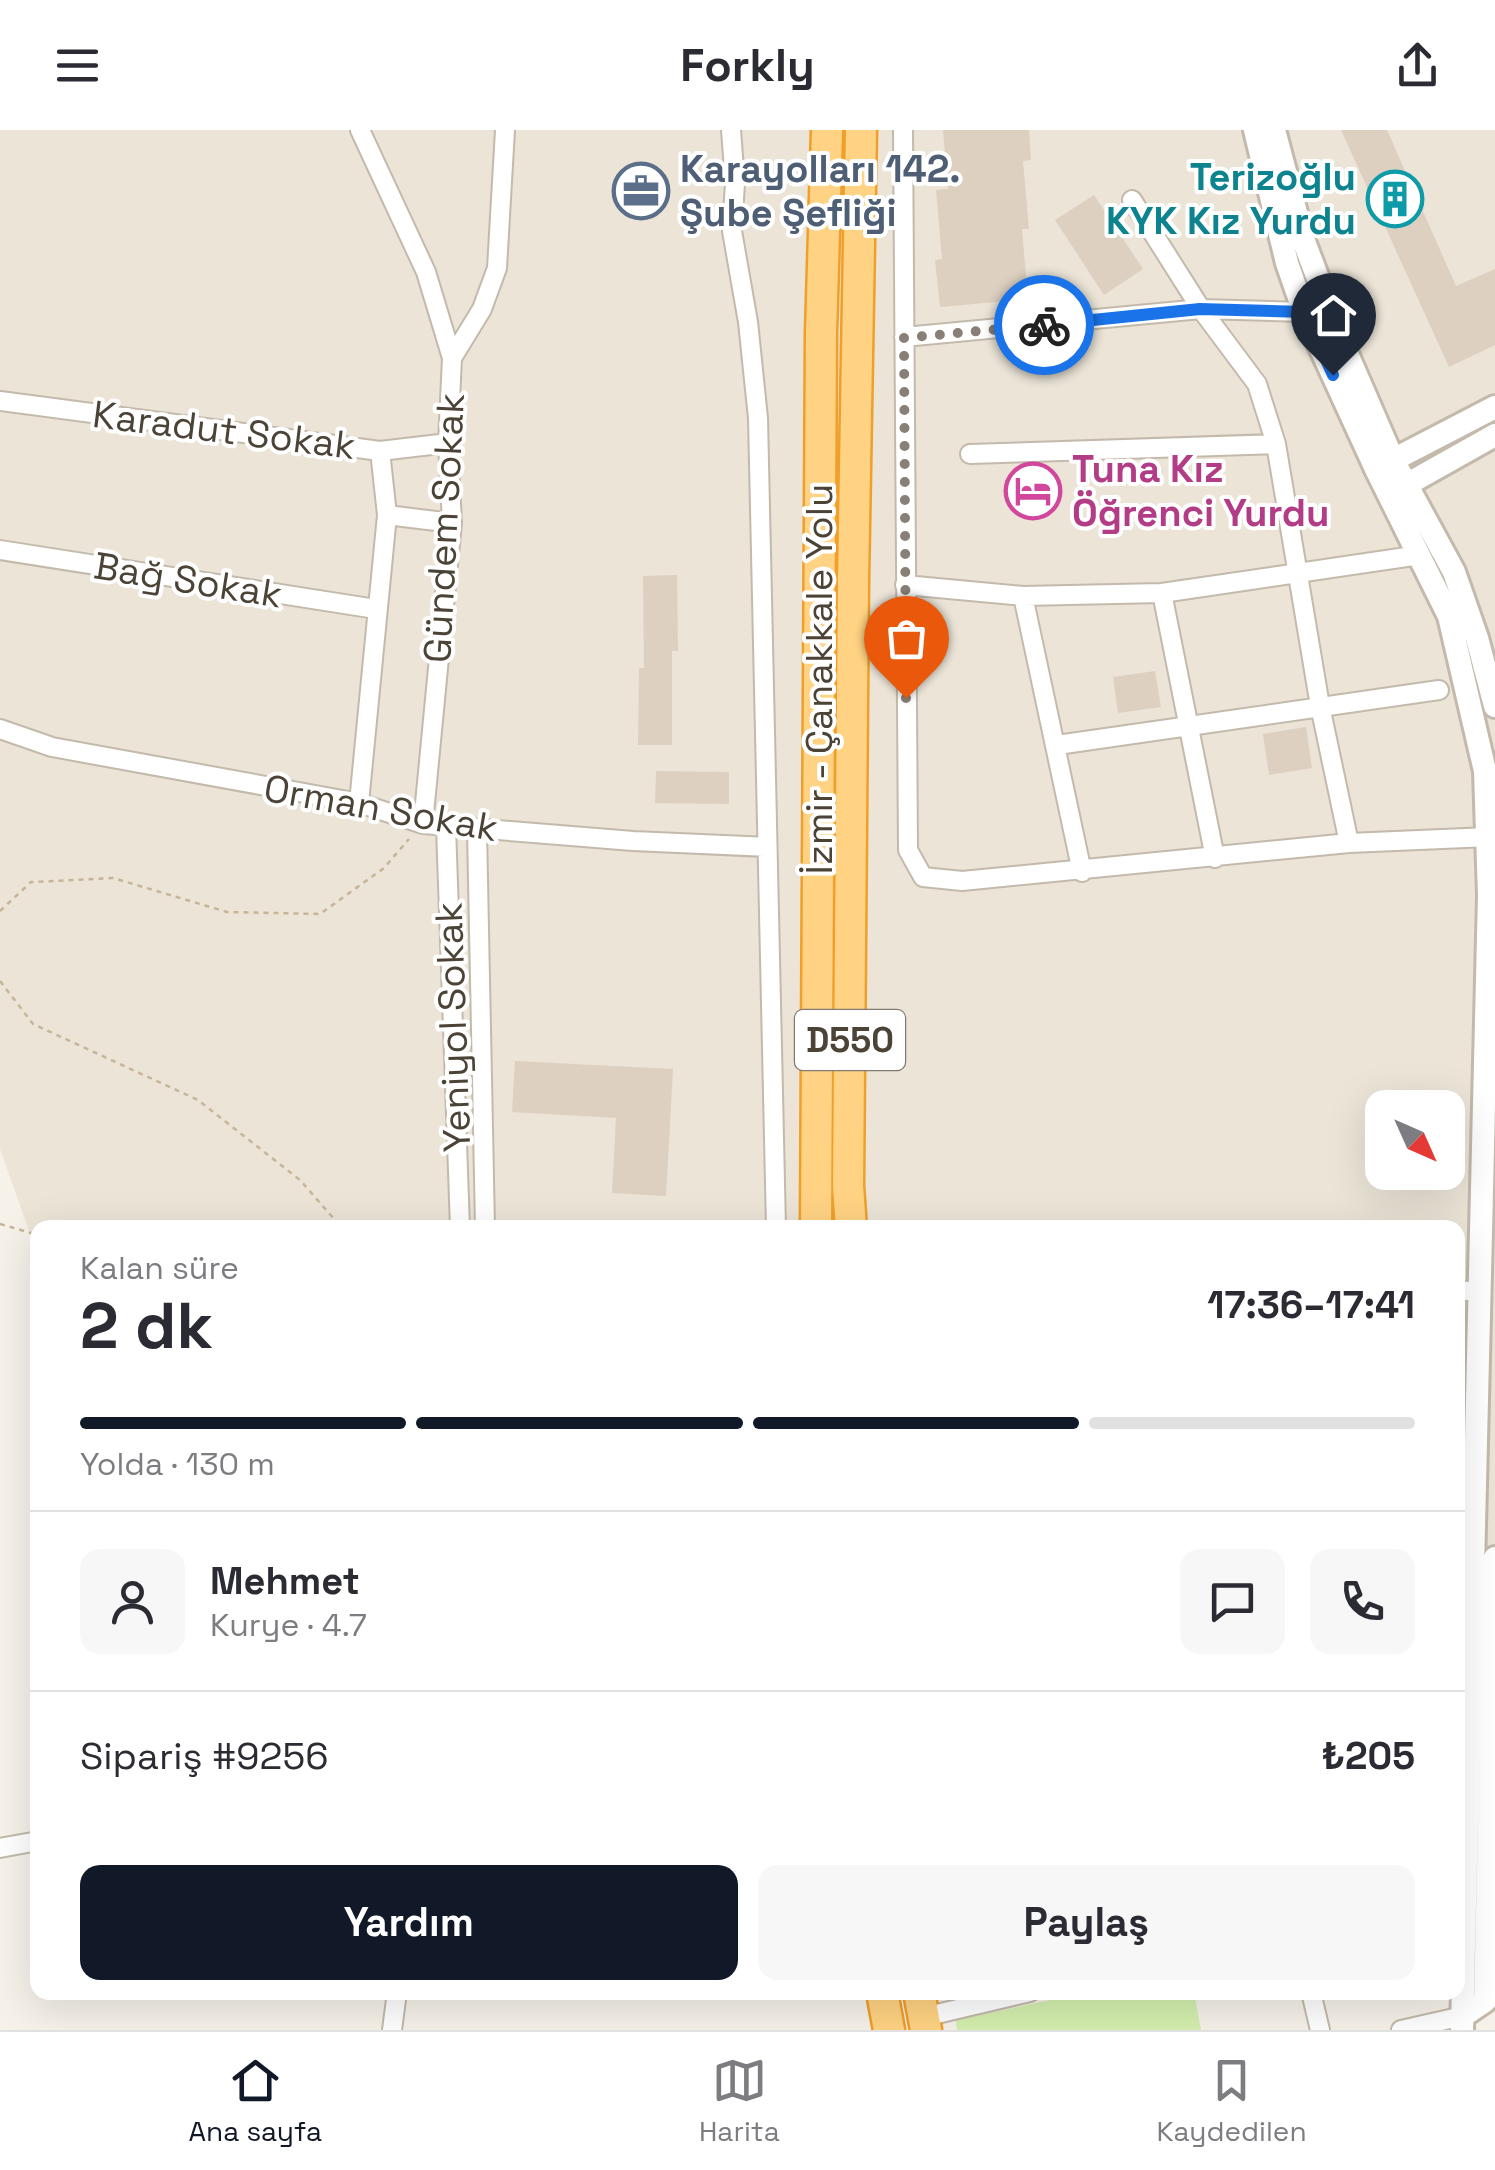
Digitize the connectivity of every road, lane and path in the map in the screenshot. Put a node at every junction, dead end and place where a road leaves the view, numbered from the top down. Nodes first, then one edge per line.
1 (360, 130) edge
2 (505, 130) edge
3 (731, 130) edge
4 (827, 130) edge
5 (861, 130) edge
6 (903, 130) edge
7 (1255, 130) edge
8 (1274, 130) edge
9 (1132, 200) dead end
10 (1200, 309) junction
11 (1304, 312) junction
12 (904, 338) junction
13 (452, 358) junction
14 (0, 401) edge
15 (1495, 407) edge
16 (1495, 435) edge
17 (448, 443) junction
18 (1276, 444) junction
19 (380, 451) junction
20 (970, 454) dead end
21 (1393, 460) junction
22 (1406, 485) junction
23 (388, 515) junction
24 (452, 523) junction
25 (0, 550) edge
26 (1420, 554) junction
27 (1296, 575) junction
28 (905, 585) junction
29 (1162, 593) junction
30 (1024, 596) junction
31 (376, 609) junction
32 (1439, 690) dead end
33 (1494, 695) edge
34 (1320, 706) junction
35 (1188, 724) junction
36 (0, 729) edge
37 (1057, 745) junction
38 (359, 803) junction
39 (423, 824) junction
40 (446, 827) junction
41 (477, 830) junction
42 (1492, 840) edge
43 (1349, 843) junction
44 (767, 847) junction
45 (1215, 858) junction
46 (1082, 872) junction
47 (0, 911) edge
48 (0, 981) edge
49 (335, 1220) edge
50 (460, 1220) edge
51 (485, 1220) edge
52 (776, 1220) edge
53 (816, 1220) edge
54 (851, 1220) edge
55 (0, 1224) edge
56 (30, 1233) edge
57 (1468, 1291) edge
58 (1495, 1558) edge
59 (1472, 1784) edge
60 (30, 1842) edge
61 (0, 1848) edge
62 (1465, 1869) edge
63 (396, 2000) edge
64 (883, 2000) edge
65 (989, 2000) edge
66 (1313, 2000) edge
67 (923, 2013) edge
68 (1462, 2023) edge
69 (392, 2030) edge
70 (889, 2030) edge
71 (1320, 2030) edge
72 (1401, 2030) edge

1 - 13 street, Gündem Sokak
2 - 13 street
3 - 44 street
4 - 53 highway, İzmir - Çanakkale Yolu / D550
5 - 54 highway, İzmir - Çanakkale Yolu / D550
6 - 12 street
7 - 11 street
8 - 21 street
9 - 10 street
10 - 11 street
10 - 12 street
10 - 18 street
11 - 26 street
12 - 28 street
13 - 17 street, Gündem Sokak
14 - 19 street, Karadut Sokak
15 - 21 street
16 - 22 street
17 - 19 street, Karadut Sokak
17 - 24 street, Gündem Sokak
18 - 20 street
18 - 27 street
19 - 23 street
21 - 22 street
22 - 33 street
23 - 24 street
23 - 31 street
24 - 39 street, Gündem Sokak
25 - 31 street, Bağ Sokak
26 - 27 street
26 - 42 street
27 - 29 street
27 - 34 street
28 - 30 street
28 - 46 street
29 - 30 street
29 - 35 street
30 - 37 street
31 - 38 street
32 - 34 street
34 - 35 street
34 - 43 street
35 - 37 street
35 - 45 street
36 - 38 street, Orman Sokak
37 - 46 street
38 - 39 street, Orman Sokak
39 - 40 street, Orman Sokak
39 - 47 path
40 - 41 street, Orman Sokak
40 - 50 street, Yeniyol Sokak
41 - 44 street, Orman Sokak
41 - 51 street, Yeniyol Sokak
42 - 43 street
42 - 57 street
43 - 45 street
44 - 52 street
45 - 46 street
48 - 49 path
55 - 56 path
57 - 59 street
58 - 59 street
59 - 62 street
59 - 68 street
60 - 61 street
63 - 69 street
64 - 70 highway
65 - 67 street
66 - 71 street
68 - 72 street

